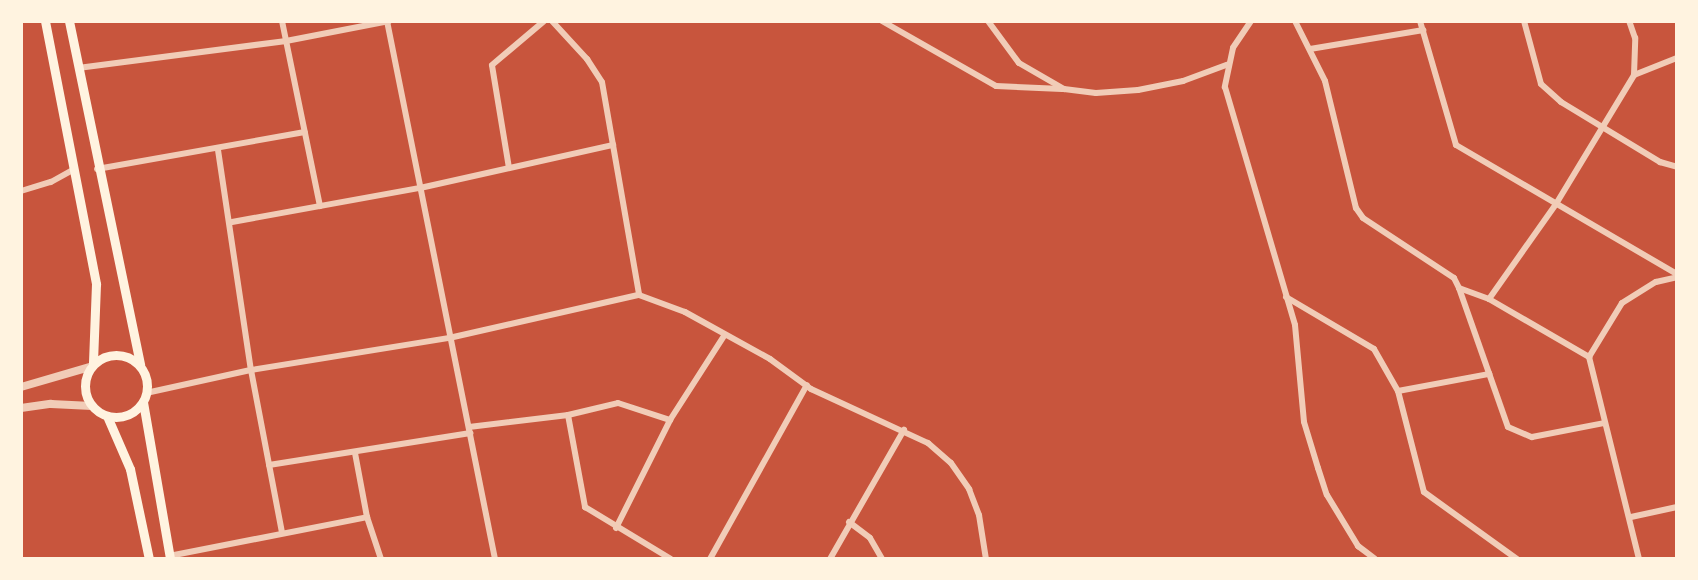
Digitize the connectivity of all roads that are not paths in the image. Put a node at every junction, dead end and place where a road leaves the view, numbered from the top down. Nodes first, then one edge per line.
1 (45, 21) edge
2 (69, 21) edge
3 (282, 21) edge
4 (388, 21) edge
5 (544, 21) edge
6 (552, 21) edge
7 (882, 21) edge
8 (988, 21) edge
9 (1251, 21) edge
10 (1294, 21) edge
11 (1420, 21) edge
12 (1524, 21) edge
13 (1629, 21) edge
14 (1423, 30) junction
15 (286, 41) junction
16 (1310, 49) junction
17 (1677, 58) edge
18 (1226, 65) junction
19 (78, 68) junction
20 (1634, 75) junction
21 (1064, 89) junction
22 (1605, 127) junction
23 (305, 132) junction
24 (613, 145) junction
25 (218, 150) junction
26 (1677, 167) edge
27 (509, 168) junction
28 (97, 169) junction
29 (73, 170) junction
30 (420, 188) junction
31 (21, 191) edge
32 (1556, 204) junction
33 (320, 206) junction
34 (232, 222) junction
35 (1677, 276) edge
36 (1459, 288) junction
37 (639, 295) junction
38 (1286, 297) junction
39 (1489, 299) junction
40 (724, 336) junction
41 (449, 338) junction
42 (1589, 357) junction
43 (92, 365) junction
44 (140, 365) junction
45 (251, 370) junction
46 (1489, 374) junction
47 (807, 386) junction
48 (21, 387) edge
49 (1398, 391) junction
50 (145, 398) junction
51 (92, 406) junction
52 (21, 408) edge
53 (568, 415) junction
54 (107, 416) junction
55 (670, 420) junction
56 (1604, 423) junction
57 (470, 430) junction
58 (904, 430) junction
59 (355, 453) junction
60 (270, 465) junction
61 (1677, 507) edge
62 (367, 517) junction
63 (1631, 517) junction
64 (849, 522) junction
65 (616, 528) junction
66 (282, 532) junction
67 (169, 557) edge
68 (149, 559) edge
69 (381, 559) edge
70 (495, 559) edge
71 (671, 559) edge
72 (710, 559) edge
73 (830, 559) edge
74 (883, 559) edge
75 (986, 559) edge
76 (1376, 559) edge
77 (1517, 559) edge
78 (1639, 559) edge

1 - 29 main road
2 - 19 main road
3 - 15 street
4 - 15 street
4 - 30 street
5 - 27 street
6 - 24 street
7 - 21 street
8 - 21 street
9 - 18 street
10 - 16 street
11 - 14 street
12 - 22 street
13 - 20 street
14 - 16 street
14 - 32 street
15 - 19 street
15 - 23 street
16 - 36 street
17 - 20 street
18 - 21 street
18 - 38 street
19 - 28 main road
20 - 22 street
22 - 26 street
22 - 32 street
23 - 25 street
23 - 33 street
24 - 27 street
24 - 37 street
25 - 28 street
25 - 34 street
27 - 30 street
28 - 44 main road
29 - 31 street
29 - 43 main road
30 - 33 street
30 - 41 street
32 - 35 street
32 - 39 street
33 - 34 street
34 - 45 street
35 - 42 street
36 - 39 street
36 - 46 street
37 - 40 street
37 - 41 street
38 - 49 street
38 - 76 street
39 - 42 street
40 - 47 street
40 - 55 street
41 - 45 street
41 - 57 street
42 - 56 street
43 - 44 main road
43 - 48 street
43 - 51 main road
44 - 50 main road
45 - 50 street
45 - 60 street
46 - 49 street
46 - 56 street
47 - 58 street
47 - 72 street
49 - 77 street
50 - 54 main road
50 - 67 main road
51 - 52 street
51 - 54 main road
53 - 55 street
53 - 57 street
53 - 65 street
54 - 68 main road
55 - 65 street
56 - 63 street
57 - 59 street
57 - 70 street
58 - 64 street
58 - 75 street
59 - 60 street
59 - 62 street
60 - 66 street
61 - 63 street
62 - 66 street
62 - 69 street
63 - 78 street
64 - 73 street
64 - 74 street
65 - 71 street
66 - 67 street

